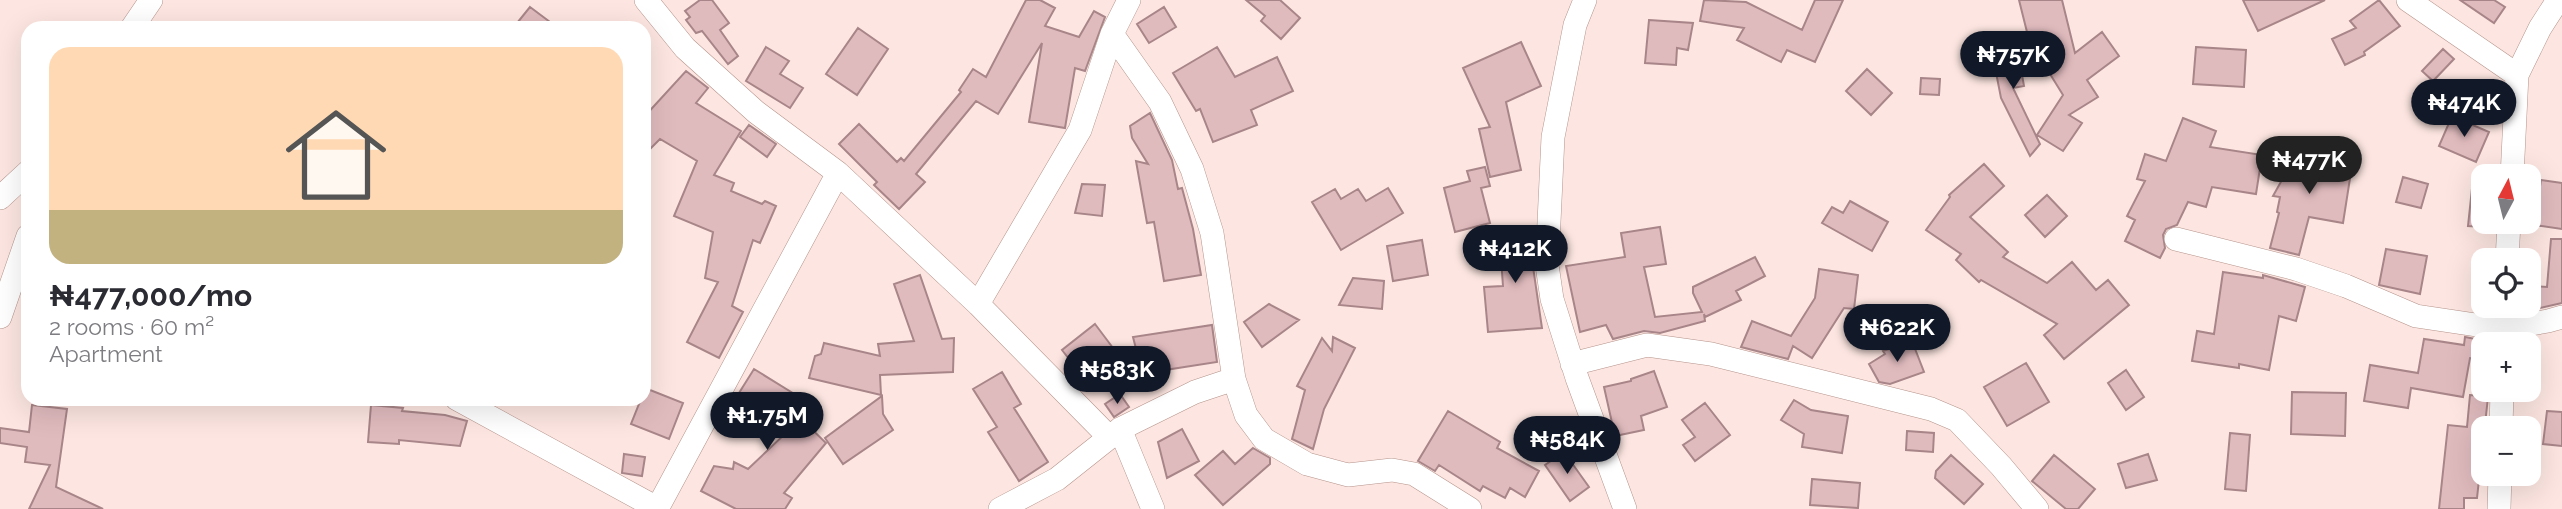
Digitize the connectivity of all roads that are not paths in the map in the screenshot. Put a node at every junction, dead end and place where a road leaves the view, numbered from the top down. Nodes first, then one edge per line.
1 (151, 0) edge
2 (646, 0) edge
3 (1129, 0) edge
4 (1585, 0) edge
5 (2408, 0) edge
6 (2558, 0) edge
7 (137, 21) edge
8 (1112, 34) junction
9 (2517, 75) junction
10 (2513, 164) edge
11 (838, 173) junction
12 (21, 178) edge
13 (0, 198) edge
14 (2176, 239) dead end
15 (21, 256) edge
16 (978, 304) junction
17 (0, 317) edge
18 (2562, 317) edge
19 (2482, 332) edge
20 (2517, 332) edge
21 (1572, 364) junction
22 (1234, 379) junction
23 (470, 406) edge
24 (1114, 433) junction
25 (2500, 486) edge
26 (657, 508) edge
27 (1000, 509) edge
28 (1153, 509) edge
29 (1470, 509) edge
30 (1625, 509) edge
31 (2037, 509) edge
32 (2499, 509) edge

1 - 7 street
2 - 11 street
3 - 8 street
4 - 21 street
5 - 9 street
6 - 9 street
8 - 16 street
8 - 22 street
9 - 10 street
11 - 16 street
11 - 26 street
12 - 13 street
14 - 19 street
15 - 17 street
16 - 24 street
18 - 20 street
21 - 30 street
21 - 31 street
22 - 24 street
22 - 29 street
23 - 26 street
24 - 27 street
24 - 28 street
25 - 32 street

